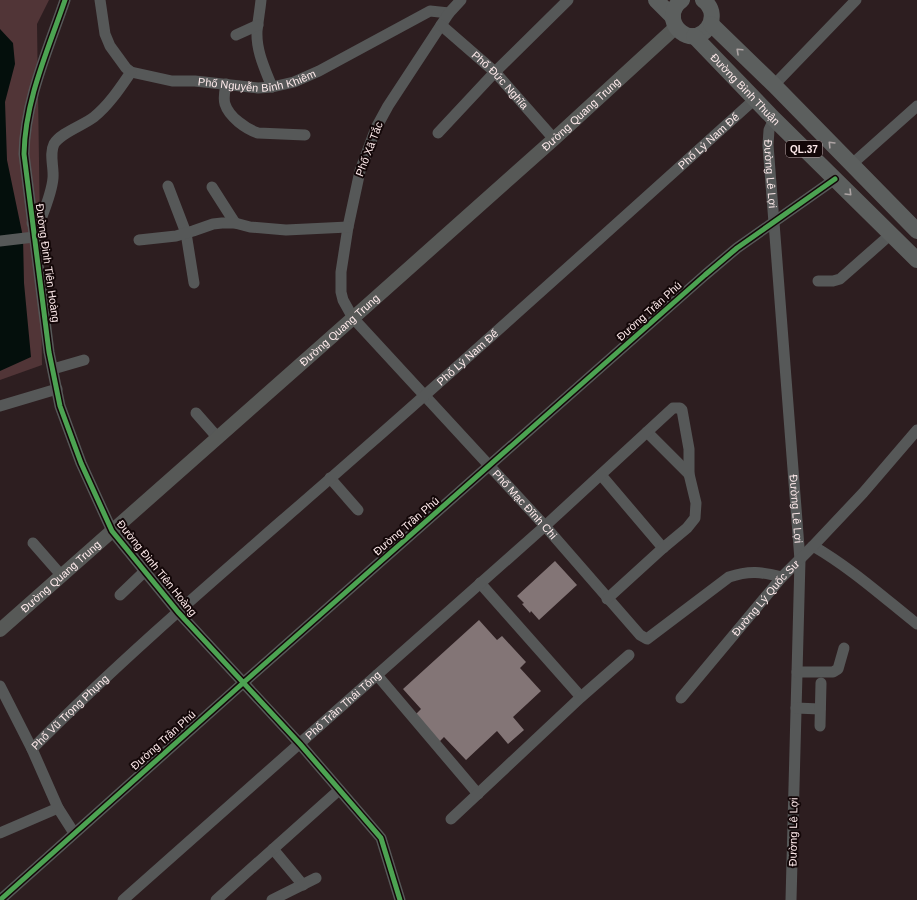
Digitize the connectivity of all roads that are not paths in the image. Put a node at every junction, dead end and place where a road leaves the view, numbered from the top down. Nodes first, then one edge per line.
1 (65, 0) edge
2 (100, 0) edge
3 (261, 0) edge
4 (461, 0) edge
5 (568, 0) edge
6 (656, 0) edge
7 (682, 0) edge
8 (706, 0) edge
9 (856, 0) edge
10 (449, 13) junction
11 (675, 22) junction
12 (710, 24) junction
13 (258, 25) junction
14 (441, 25) junction
15 (236, 35) dead end
16 (694, 36) junction
17 (132, 72) junction
18 (494, 72) junction
19 (226, 84) junction
20 (774, 85) junction
21 (272, 88) junction
22 (755, 99) junction
23 (917, 106) edge
24 (774, 119) junction
25 (438, 133) dead end
26 (305, 135) dead end
27 (554, 139) junction
28 (851, 165) junction
29 (836, 180) junction
30 (168, 186) dead end
31 (212, 187) dead end
32 (32, 223) junction
33 (235, 223) junction
34 (773, 223) junction
35 (348, 227) junction
36 (917, 230) edge
37 (186, 233) junction
38 (891, 234) junction
39 (34, 237) junction
40 (139, 240) dead end
41 (0, 241) edge
42 (917, 260) edge
43 (818, 281) dead end
44 (194, 283) dead end
45 (353, 318) junction
46 (84, 360) dead end
47 (53, 369) junction
48 (57, 389) junction
49 (425, 395) junction
50 (0, 406) edge
51 (196, 413) dead end
52 (917, 430) edge
53 (647, 432) junction
54 (218, 438) junction
55 (490, 465) junction
56 (601, 474) junction
57 (689, 474) junction
58 (330, 478) junction
59 (358, 510) dead end
60 (545, 526) junction
61 (112, 531) junction
62 (33, 543) dead end
63 (813, 546) junction
64 (663, 548) junction
65 (800, 560) junction
66 (144, 572) junction
67 (61, 575) junction
68 (782, 577) junction
69 (480, 583) junction
70 (120, 595) dead end
71 (608, 599) junction
72 (178, 612) junction
73 (917, 624) edge
74 (0, 630) edge
75 (844, 648) dead end
76 (629, 655) dead end
77 (797, 672) junction
78 (377, 675) junction
79 (243, 683) junction
80 (821, 684) dead end
81 (0, 686) edge
82 (581, 697) junction
83 (681, 698) dead end
84 (796, 708) junction
85 (820, 709) junction
86 (820, 726) dead end
87 (300, 744) junction
88 (32, 749) junction
89 (340, 790) junction
90 (478, 794) junction
91 (58, 808) junction
92 (451, 819) dead end
93 (0, 833) edge
94 (74, 833) junction
95 (273, 849) junction
96 (316, 878) dead end
97 (303, 885) junction
98 (126, 899) edge
99 (0, 900) edge
100 (216, 900) edge
101 (272, 900) edge
102 (400, 900) edge
103 (791, 900) edge

1 - 32 street, Đường Đinh Tiên Hoàng
2 - 17 street
3 - 13 street
4 - 10 street, Phố Xã Tắc
5 - 18 street
6 - 11 highway
7 - 11 highway
8 - 12 highway
9 - 20 street
10 - 14 street, Phố Xã Tắc
10 - 21 street, Phố Nguyễn Bỉnh Khiêm
11 - 16 highway, Đường Bình Thuận
11 - 27 main road, Đường Quang Trung
12 - 16 highway
20 -> 12 highway, Đường Bình Thuận / QL.37
13 - 15 street
13 - 21 street
14 - 18 street, Phố Đức Nghĩa
14 - 35 street, Phố Xã Tắc
16 - 22 highway, Đường Bình Thuận / QL.37
17 - 19 street, Phố Nguyễn Bỉnh Khiêm
17 - 32 street
18 - 25 street
18 - 27 street, Phố Đức Nghĩa
19 - 21 street, Phố Nguyễn Bỉnh Khiêm
19 - 26 street
28 -> 20 highway, Đường Bình Thuận / QL.37
22 - 24 highway, Đường Bình Thuận / QL.37
22 - 49 street, Phố Lý Nam Đế
23 - 28 street
24 - 29 highway, Đường Bình Thuận / QL.37
24 - 34 street, Đường Lê Lợi
27 - 45 main road, Đường Quang Trung
28 - 36 highway, Đường Bình Thuận / QL.37
29 - 34 street, Đường Trần Phú
29 -> 38 highway, Đường Bình Thuận / QL.37
30 - 37 street
31 - 33 street
32 - 39 street, Đường Đinh Tiên Hoàng
33 - 35 street
33 - 37 street
34 - 55 street, Đường Trần Phú
34 - 65 street, Đường Lê Lợi
35 - 45 street, Phố Xã Tắc
37 - 40 street
37 - 44 street
38 - 42 highway, Đường Bình Thuận / QL.37
38 - 43 street
39 - 41 street
39 - 47 street, Đường Đinh Tiên Hoàng
45 - 49 street, Phố Mạc Đĩnh Chi
45 - 54 main road, Đường Quang Trung
46 - 47 street
47 - 48 street, Đường Đinh Tiên Hoàng
48 - 50 street
48 - 61 street, Đường Đinh Tiên Hoàng
49 - 55 street, Phố Mạc Đĩnh Chi
49 - 58 street, Phố Lý Nam Đế
51 - 54 street
52 - 63 street, Đường Lý Quốc Sư
53 - 56 street, Phố Trần Thái Tông
53 - 57 street
53 - 57 street, Phố Trần Thái Tông
54 - 61 main road, Đường Quang Trung
55 - 60 street, Phố Mạc Đĩnh Chi
55 - 79 street, Đường Trần Phú
56 - 60 street, Phố Trần Thái Tông
56 - 64 street
57 - 64 street
58 - 59 street
58 - 72 street, Phố Lý Nam Đế
60 - 69 street, Phố Trần Thái Tông
60 - 71 street, Phố Mạc Đĩnh Chi
61 - 66 street, Đường Đinh Tiên Hoàng
61 - 67 main road, Đường Quang Trung
62 - 67 street
63 - 65 street, Đường Lý Quốc Sư
63 - 73 street
64 - 71 street
65 - 68 street, Đường Lý Quốc Sư
65 - 77 street, Đường Lê Lợi
66 - 70 street
66 - 72 street, Đường Đinh Tiên Hoàng
67 - 74 main road, Đường Quang Trung
68 - 71 street, Phố Mạc Đĩnh Chi
68 - 83 street, Đường Lý Quốc Sư
69 - 78 street, Phố Trần Thái Tông
69 - 82 street
72 - 79 street, Đường Đinh Tiên Hoàng
72 - 88 street, Phố Vũ Trọng Phụng
75 - 77 street
76 - 82 street
77 - 84 street, Đường Lê Lợi
78 - 87 street, Phố Trần Thái Tông
78 - 90 street
79 - 87 street, Đường Đinh Tiên Hoàng
79 - 94 street, Đường Trần Phú
80 - 85 street
81 - 88 street
82 - 90 street
84 - 85 street
84 - 103 street, Đường Lê Lợi
85 - 86 street
87 - 89 street, Đường Đinh Tiên Hoàng
87 - 98 street, Phố Trần Thái Tông
88 - 91 street, Phố Vũ Trọng Phụng
89 - 95 street
89 - 102 street, Đường Đinh Tiên Hoàng
90 - 92 street
91 - 93 street
91 - 94 street, Phố Vũ Trọng Phụng
94 - 99 street, Đường Trần Phú
95 - 97 street
95 - 100 street
96 - 97 street
97 - 101 street

